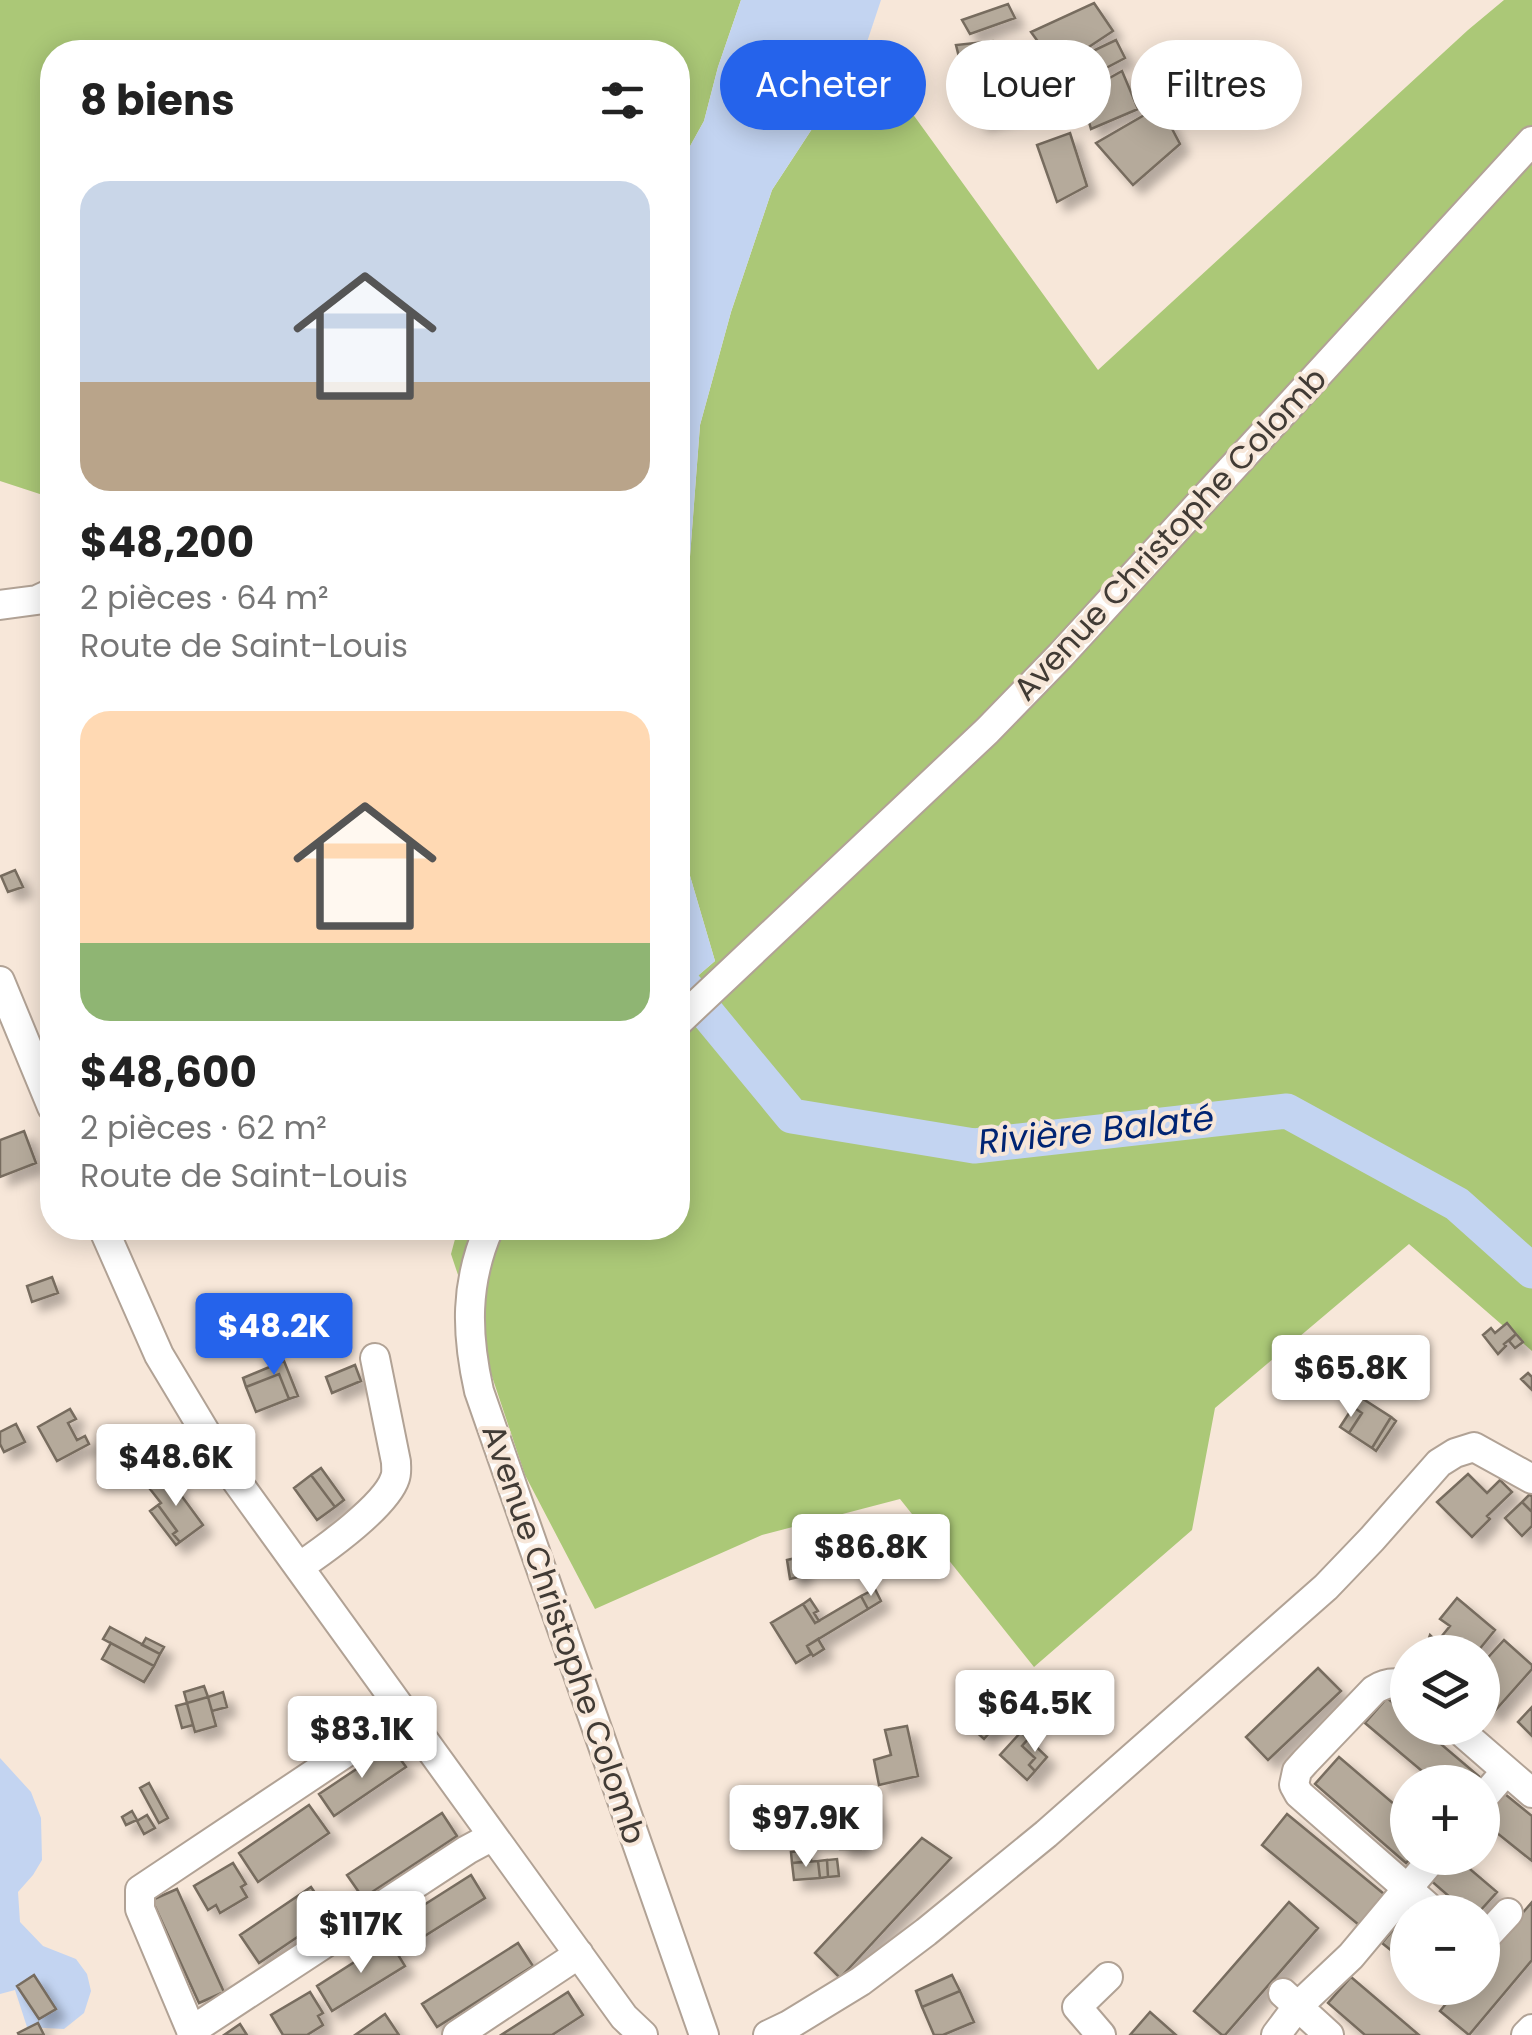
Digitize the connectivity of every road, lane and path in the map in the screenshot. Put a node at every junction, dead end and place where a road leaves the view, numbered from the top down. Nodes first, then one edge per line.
1 (1532, 141) edge
2 (40, 599) edge
3 (0, 605) edge
4 (0, 981) edge
5 (690, 1011) edge
6 (40, 1078) edge
7 (107, 1240) edge
8 (484, 1240) edge
9 (375, 1358) dead end
10 (1532, 1479) edge
11 (300, 1567) junction
12 (1390, 1684) edge
13 (405, 1713) junction
14 (1477, 1745) edge
15 (1506, 1771) junction
16 (1500, 1778) edge
17 (1532, 1793) edge
18 (493, 1836) junction
19 (1419, 1875) edge
20 (1406, 1890) junction
21 (1412, 1895) edge
22 (1508, 1913) dead end
23 (1500, 1922) edge
24 (579, 1954) junction
25 (1108, 1977) dead end
26 (1290, 2000) junction
27 (1532, 2029) edge
28 (192, 2033) edge
29 (457, 2035) edge
30 (644, 2035) edge
31 (704, 2035) edge
32 (768, 2035) edge
33 (1101, 2035) edge
34 (1276, 2035) edge
35 (1330, 2035) edge
36 (1526, 2035) edge

1 - 5 street, Avenue Christophe Colomb
2 - 3 street
4 - 6 street
7 - 11 street
8 - 31 street, Avenue Christophe Colomb
9 - 11 street
10 - 32 street
11 - 13 street
12 - 20 street
13 - 18 street
13 - 28 street
14 - 15 street
15 - 16 street
15 - 17 street
18 - 24 street
18 - 28 street
19 - 20 street
20 - 21 street
20 - 26 street
22 - 23 street
24 - 29 street
24 - 30 street
25 - 33 street
26 - 34 street
26 - 35 street
27 - 36 street

